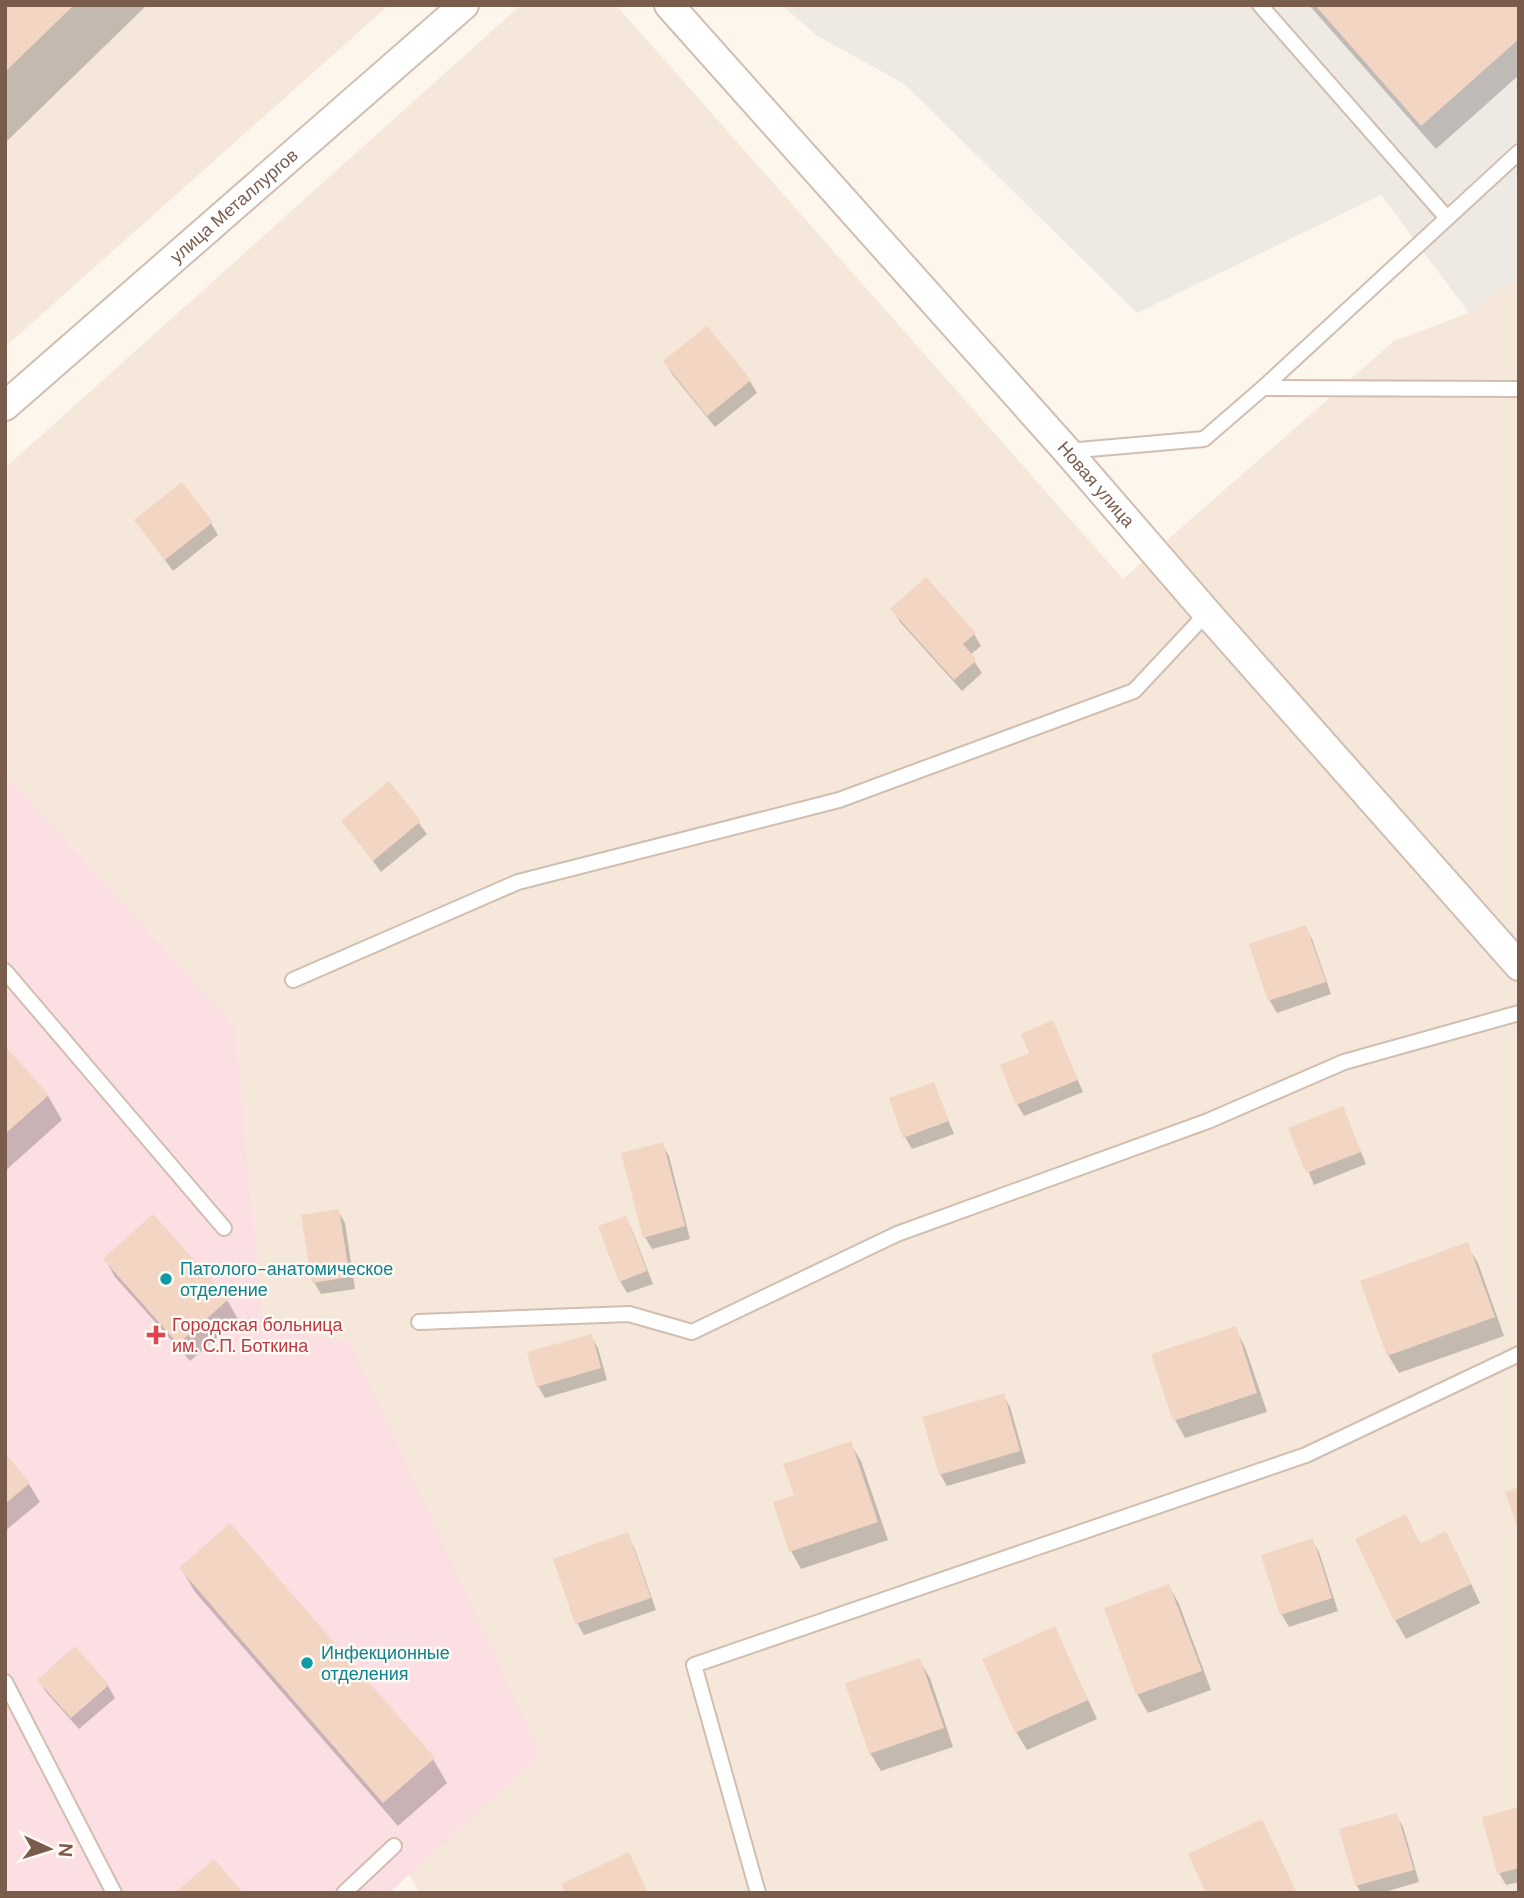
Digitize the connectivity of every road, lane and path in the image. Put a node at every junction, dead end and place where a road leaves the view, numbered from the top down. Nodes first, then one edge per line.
1 (464, 5) edge
2 (669, 5) edge
3 (1260, 5) edge
4 (1519, 152) edge
5 (1447, 218) junction
6 (1263, 388) junction
7 (1519, 389) edge
8 (5, 406) edge
9 (1067, 451) junction
10 (1207, 613) junction
11 (1519, 966) edge
12 (5, 971) edge
13 (293, 981) dead end
14 (1519, 1013) edge
15 (224, 1228) dead end
16 (419, 1322) dead end
17 (1519, 1354) edge
18 (5, 1682) edge
19 (394, 1846) dead end
20 (114, 1893) edge
21 (344, 1893) edge
22 (758, 1893) edge

1 - 8 street, улица Металлургов
2 - 9 street, Новая улица
3 - 5 lane
4 - 5 lane
5 - 6 lane
6 - 7 lane
6 - 9 lane
9 - 10 street, Новая улица
10 - 11 street, Новая улица
10 - 13 lane
12 - 15 lane
14 - 16 lane
17 - 22 lane
18 - 20 lane
19 - 21 lane

